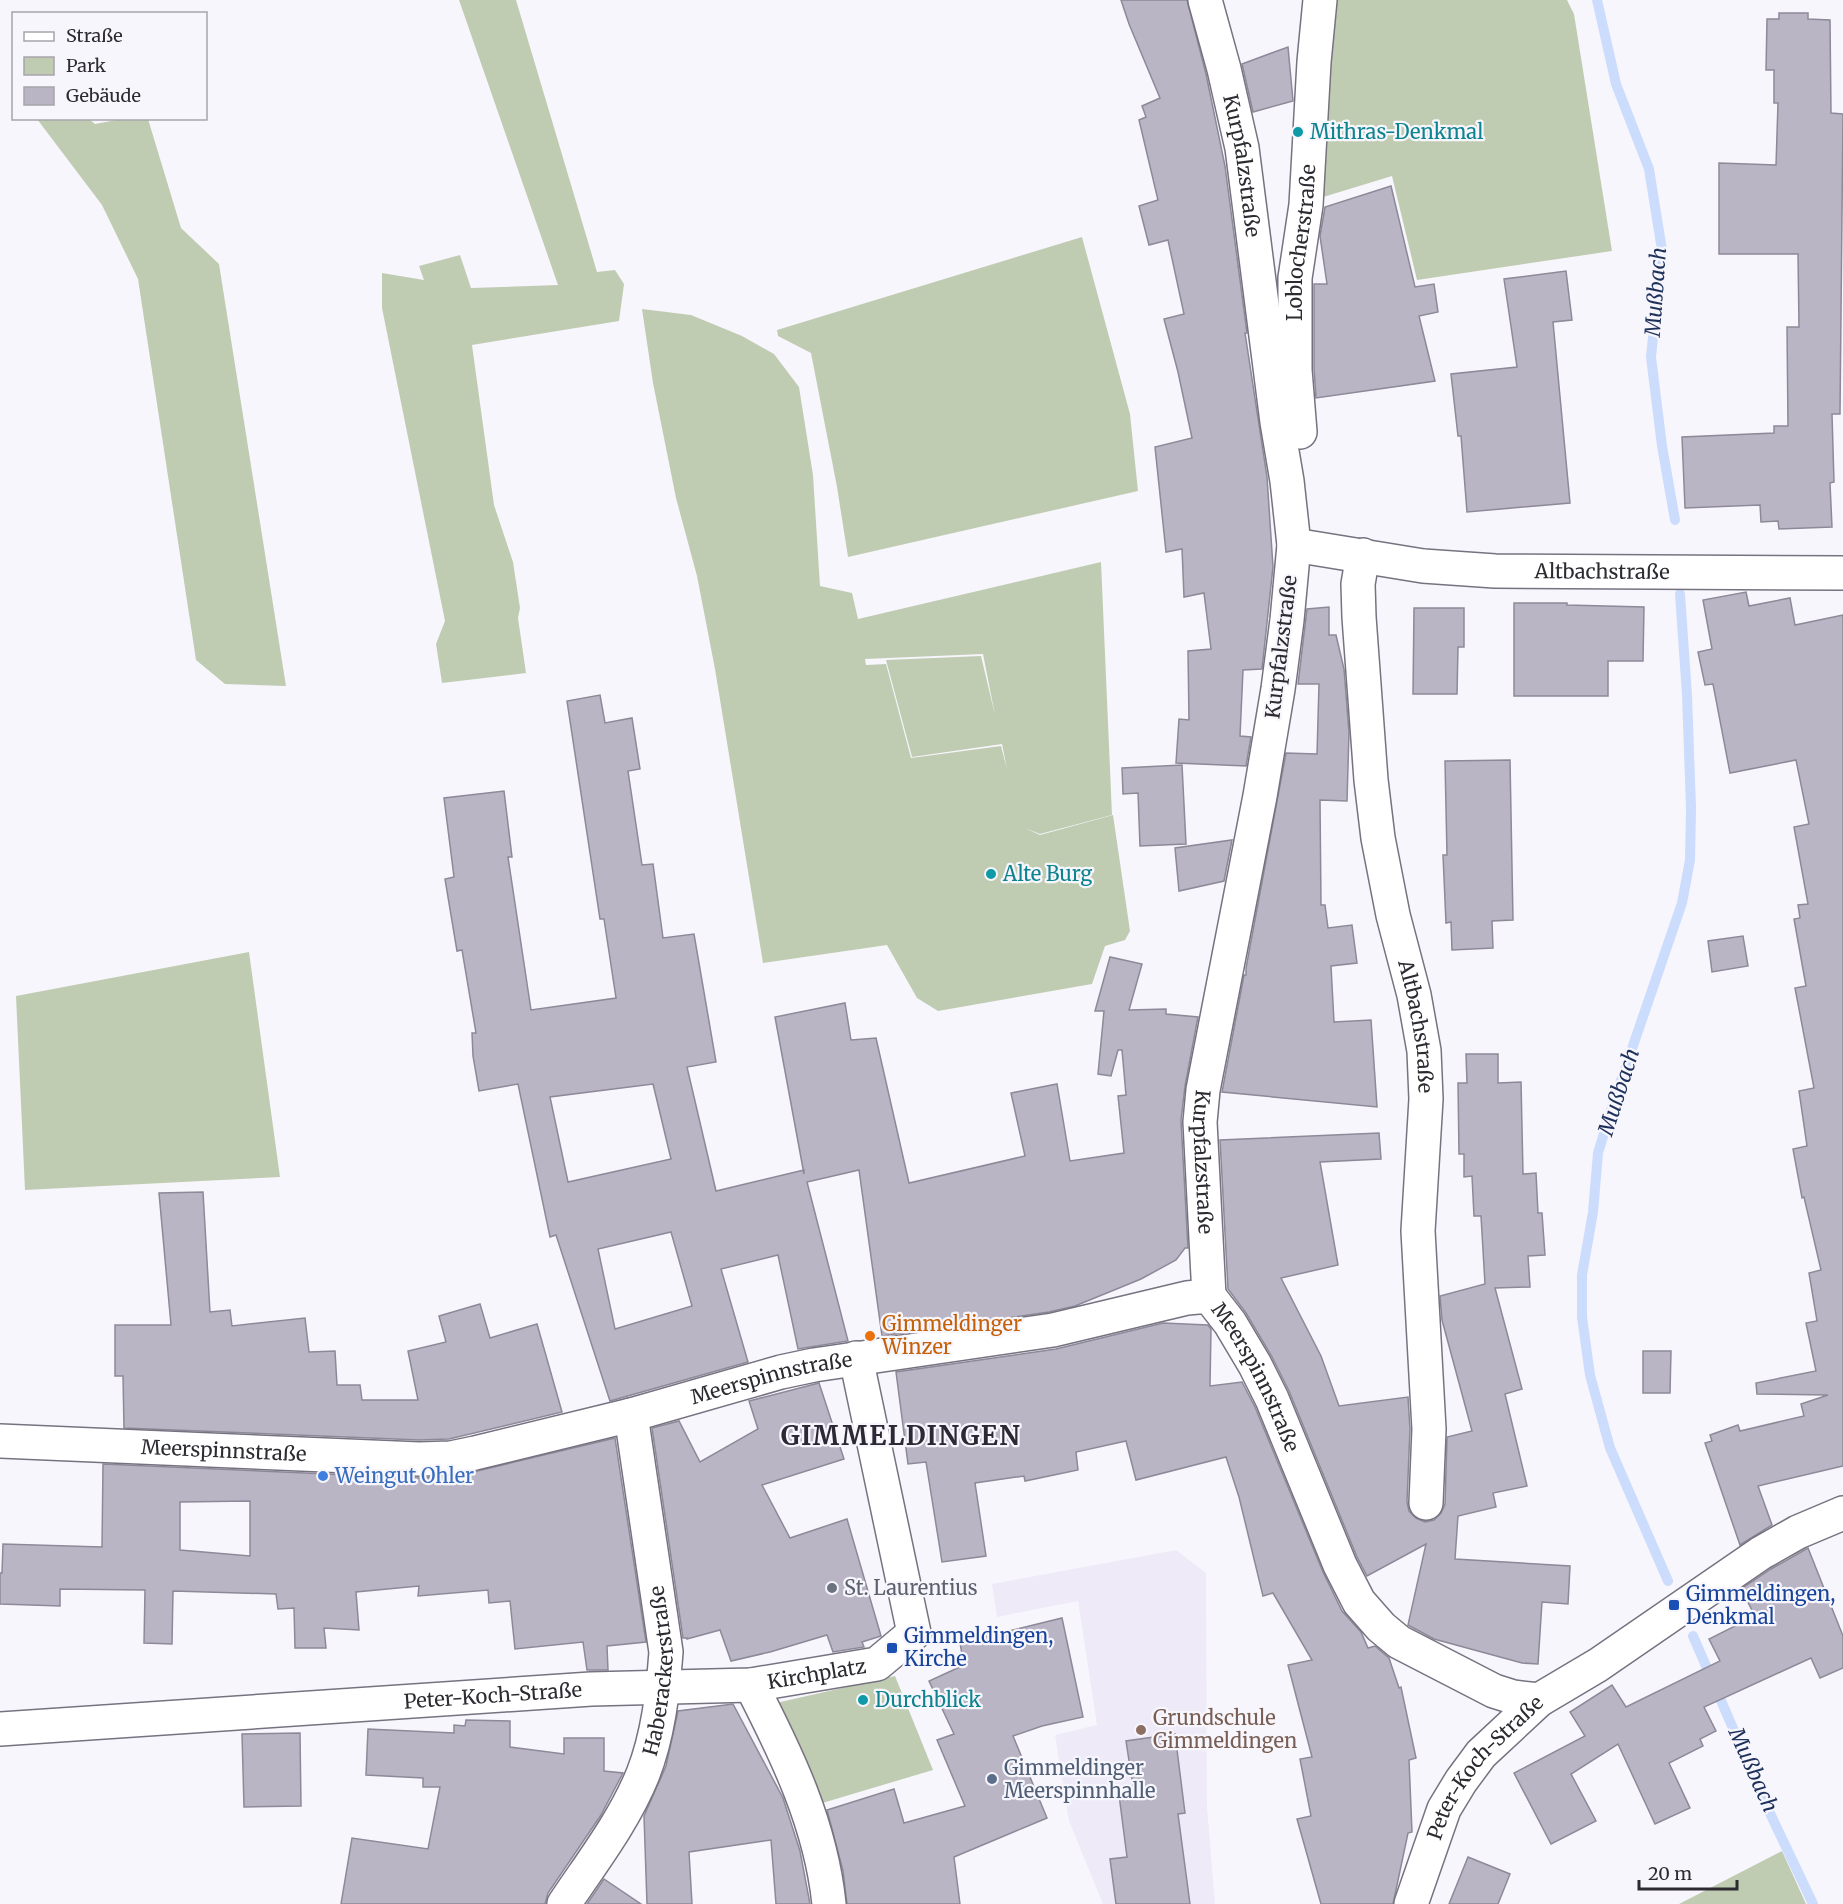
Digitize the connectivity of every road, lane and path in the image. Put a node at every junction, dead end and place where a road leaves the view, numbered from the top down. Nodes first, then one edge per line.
1 (1205, 0) edge
2 (1320, 0) edge
3 (1287, 481) junction
4 (1294, 545) junction
5 (1362, 555) junction
6 (1843, 573) edge
7 (1209, 1296) junction
8 (856, 1358) junction
9 (631, 1415) junction
10 (0, 1441) edge
11 (1426, 1503) dead end
12 (1843, 1514) edge
13 (751, 1685) junction
14 (663, 1686) junction
15 (1539, 1700) junction
16 (0, 1729) edge
17 (564, 1904) edge
18 (830, 1904) edge
19 (1411, 1904) edge

1 - 3 street, Kurpfalzstraße
2 - 3 street, Loblocherstraße
3 - 4 street, Kurpfalzstraße
4 - 5 street, Altbachstraße
4 - 7 street, Kurpfalzstraße
5 - 6 street, Altbachstraße
5 - 11 street, Altbachstraße
7 - 8 street, Meerspinnstraße
7 - 15 street, Meerspinnstraße
8 - 9 street, Meerspinnstraße
8 - 13 street, Kirchplatz
9 - 10 street, Meerspinnstraße
9 - 14 street, Haberackerstraße
12 - 15 street, Peter-Koch-Straße
13 - 14 street, Peter-Koch-Straße
13 - 18 street
14 - 16 street, Peter-Koch-Straße
14 - 17 street, Haberackerstraße
15 - 19 street, Peter-Koch-Straße

